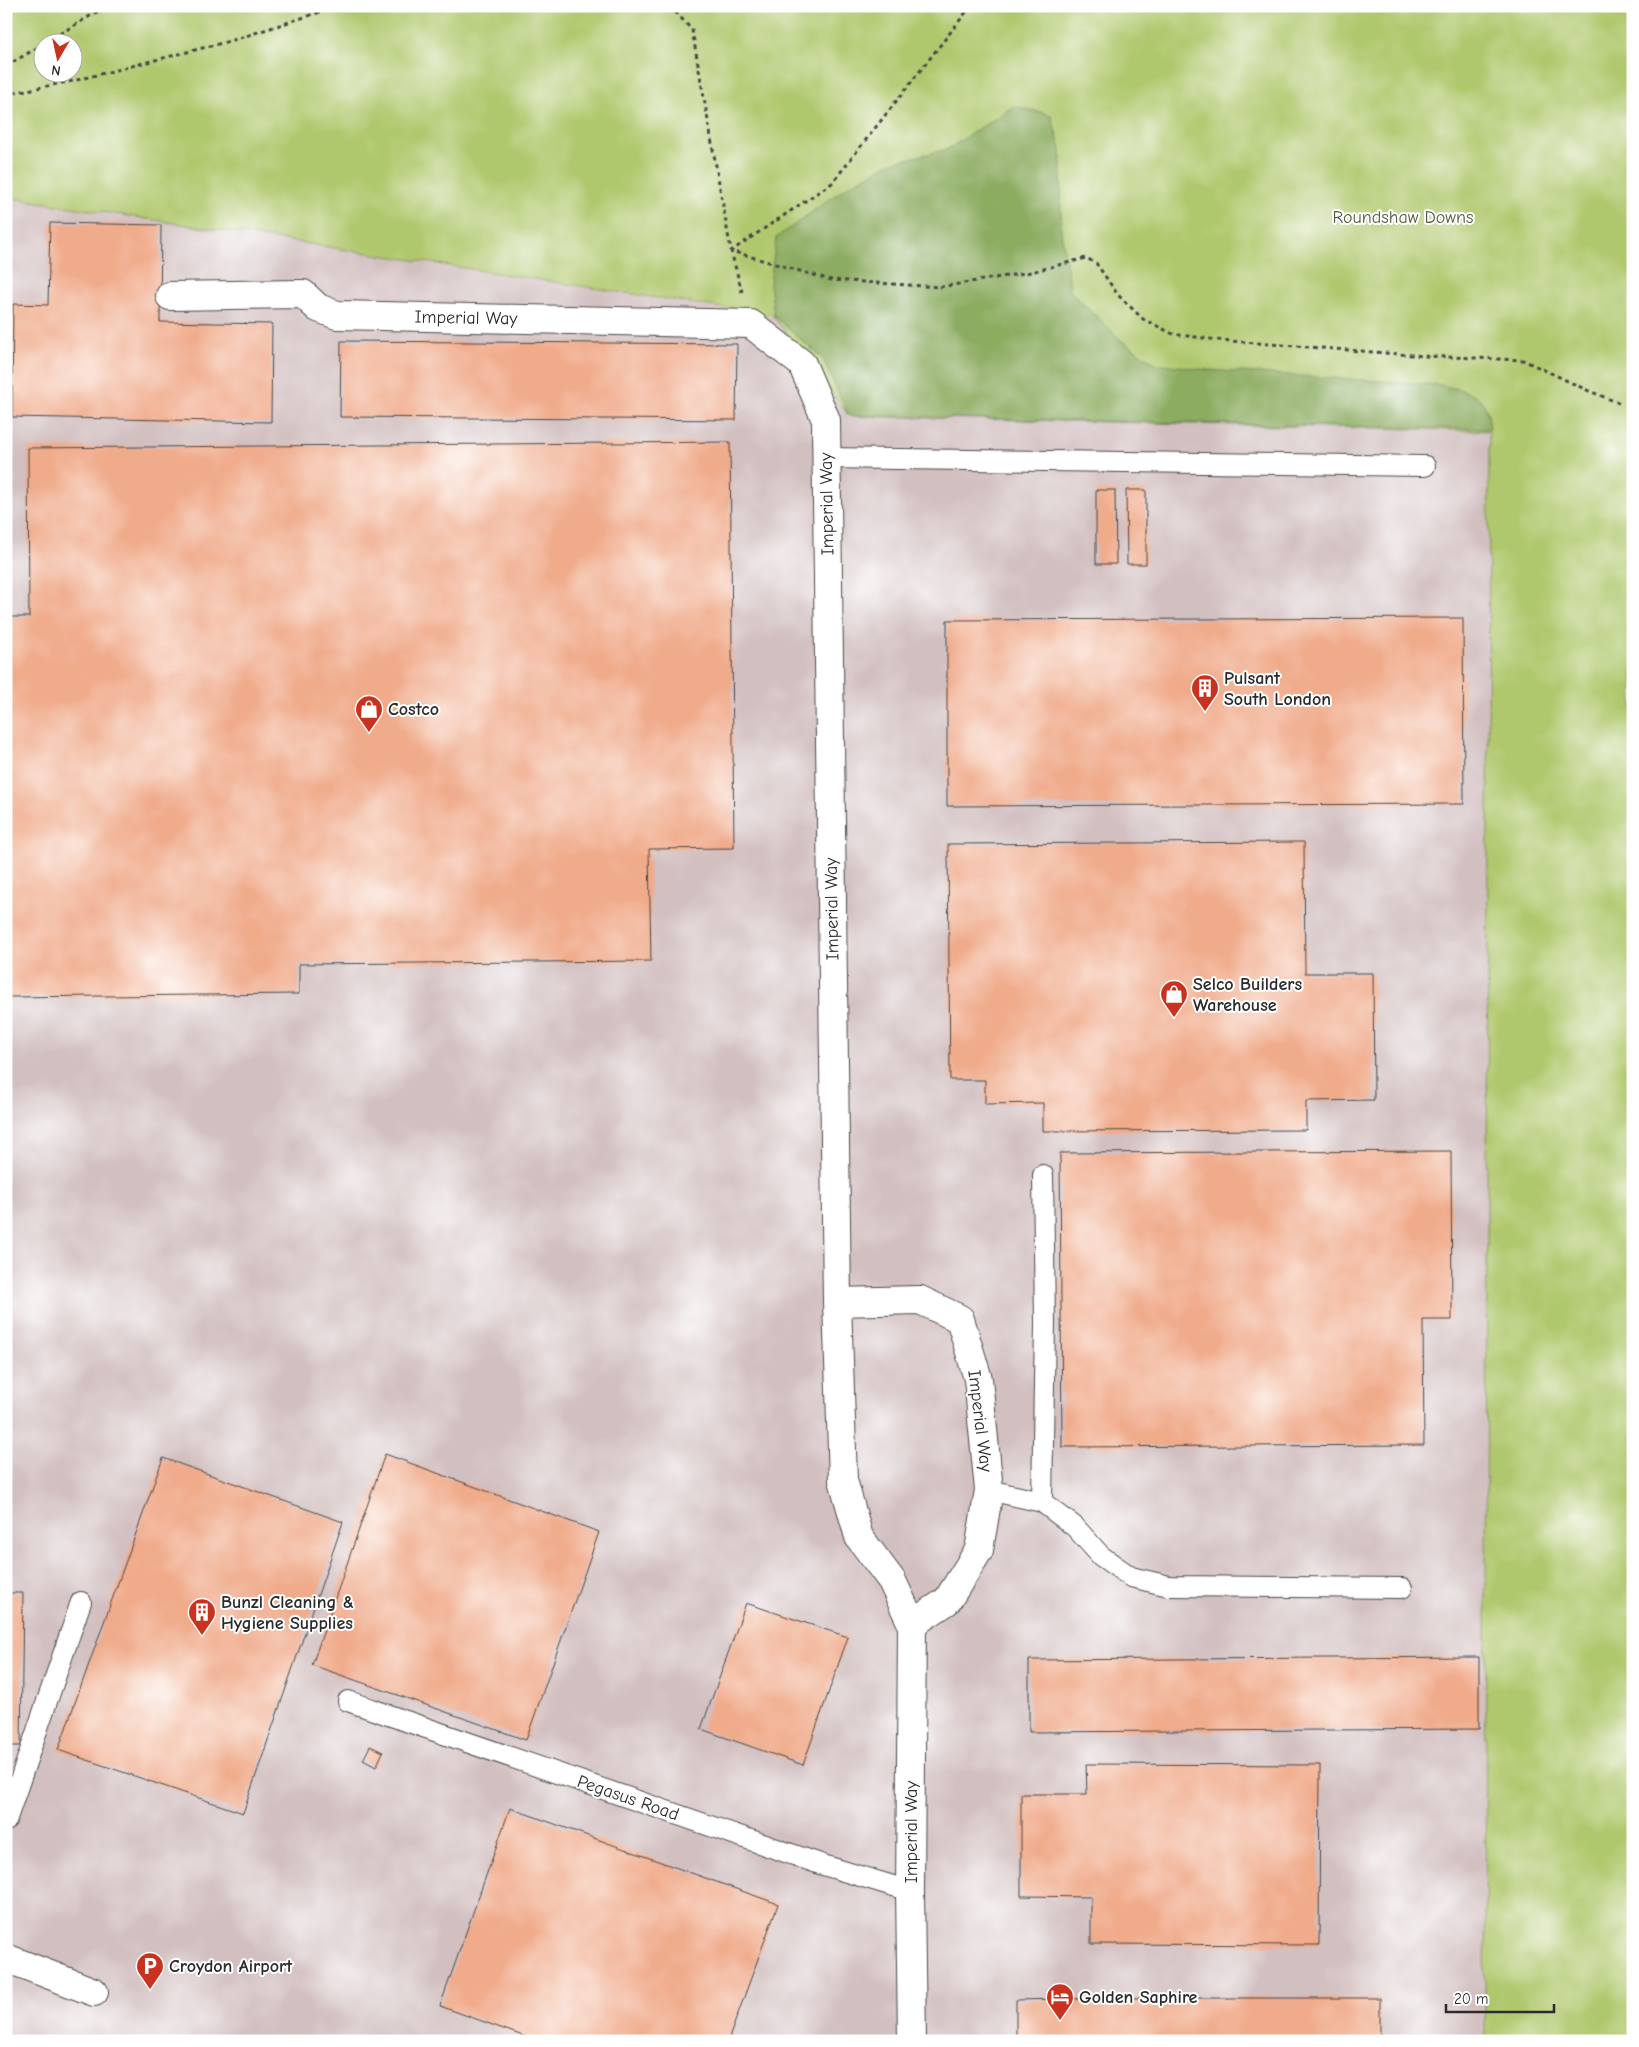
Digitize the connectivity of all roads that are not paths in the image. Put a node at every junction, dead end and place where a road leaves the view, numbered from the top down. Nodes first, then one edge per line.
1 (170, 296) dead end
2 (826, 458) junction
3 (1425, 466) dead end
4 (1043, 1175) dead end
5 (837, 1302) junction
6 (989, 1490) junction
7 (1042, 1502) junction
8 (1402, 1588) dead end
9 (82, 1602) dead end
10 (912, 1624) junction
11 (348, 1701) dead end
12 (6, 1821) edge
13 (910, 1891) junction
14 (6, 1958) edge
15 (94, 1992) dead end
16 (912, 2041) edge

1 - 2 street, Imperial Way
2 - 3 lane
2 - 5 street, Imperial Way
4 - 7 lane
5 - 6 street, Imperial Way
5 - 10 street, Imperial Way
6 - 7 lane
6 - 10 street, Imperial Way
7 - 8 lane
9 - 12 lane
10 - 13 street, Imperial Way
11 - 13 lane, Pegasus Road
13 - 16 street, Imperial Way
14 - 15 street

